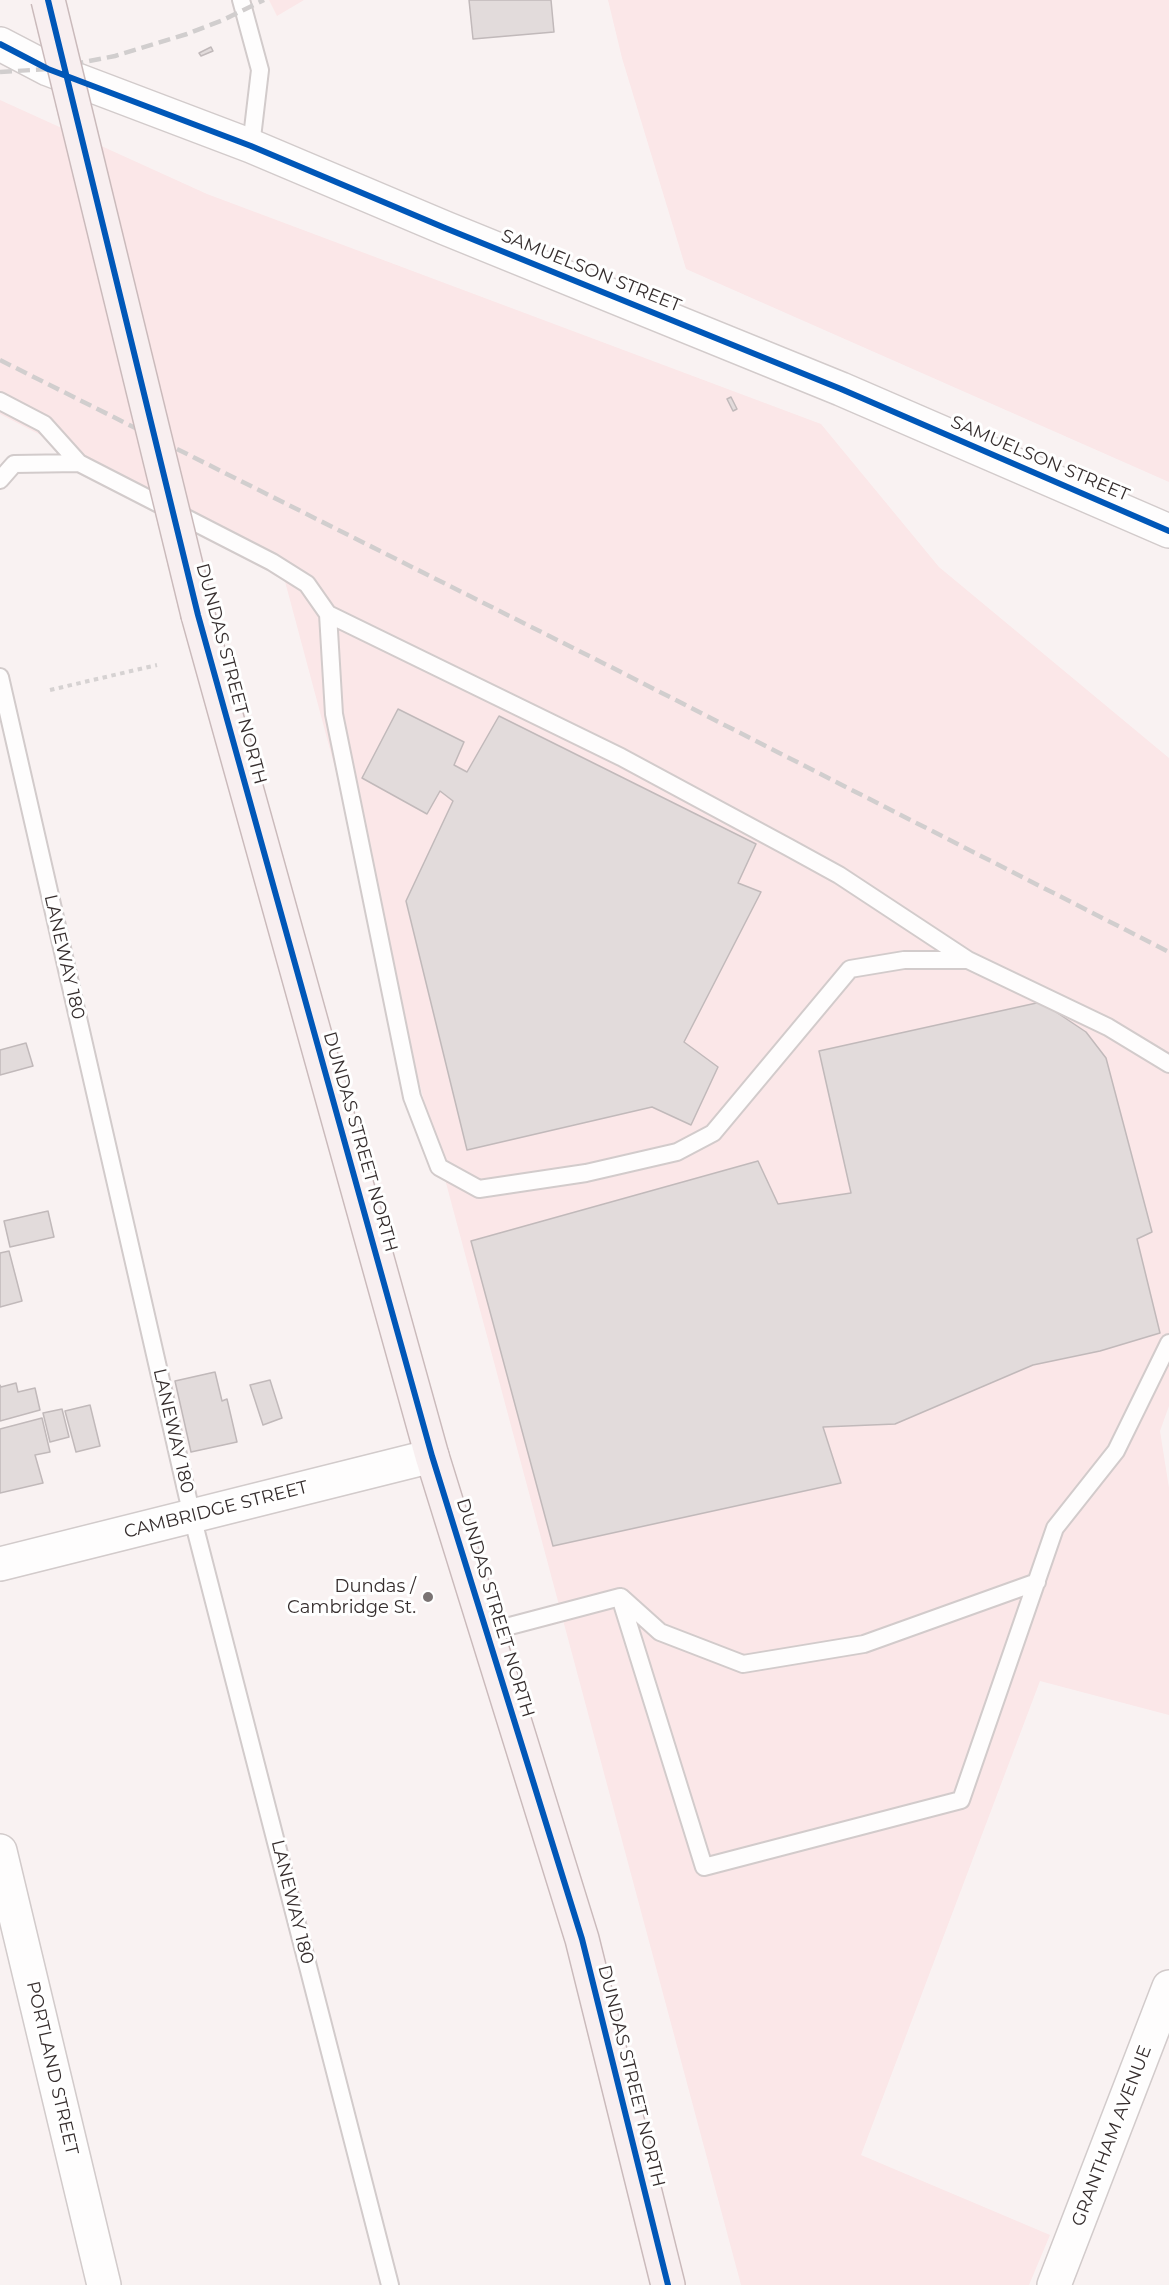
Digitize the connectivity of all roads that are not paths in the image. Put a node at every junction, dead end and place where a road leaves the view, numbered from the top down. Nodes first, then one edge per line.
1 (48, 0) edge
2 (241, 0) edge
3 (0, 44) edge
4 (251, 146) junction
5 (0, 401) edge
6 (79, 463) junction
7 (0, 480) edge
8 (1169, 531) edge
9 (328, 614) junction
10 (0, 677) edge
11 (968, 960) junction
12 (1169, 1064) edge
13 (1169, 1343) edge
14 (432, 1456) junction
15 (192, 1516) junction
16 (0, 1564) edge
17 (1037, 1582) junction
18 (620, 1597) junction
19 (487, 1632) junction
20 (0, 1851) edge
21 (1169, 1986) edge
22 (661, 2283) edge
23 (104, 2285) edge
24 (390, 2285) edge
25 (1054, 2285) edge

1 - 14 main road, DUNDAS STREET NORTH, bridge
2 - 4 lane
3 - 4 street, SAMUELSON STREET
4 - 8 street, SAMUELSON STREET
5 - 6 lane
6 - 7 lane
6 - 9 lane
9 - 11 lane
9 - 11 lane
10 - 15 lane, LANEWAY 180
11 - 12 lane
13 - 17 lane
14 - 15 street, CAMBRIDGE STREET
14 - 19 main road, DUNDAS STREET NORTH
15 - 16 street, CAMBRIDGE STREET
15 - 24 lane, LANEWAY 180
17 - 18 lane
17 - 18 lane
18 - 19 lane
19 - 22 main road, DUNDAS STREET NORTH
20 - 23 street, PORTLAND STREET
21 - 25 street, GRANTHAM AVENUE

